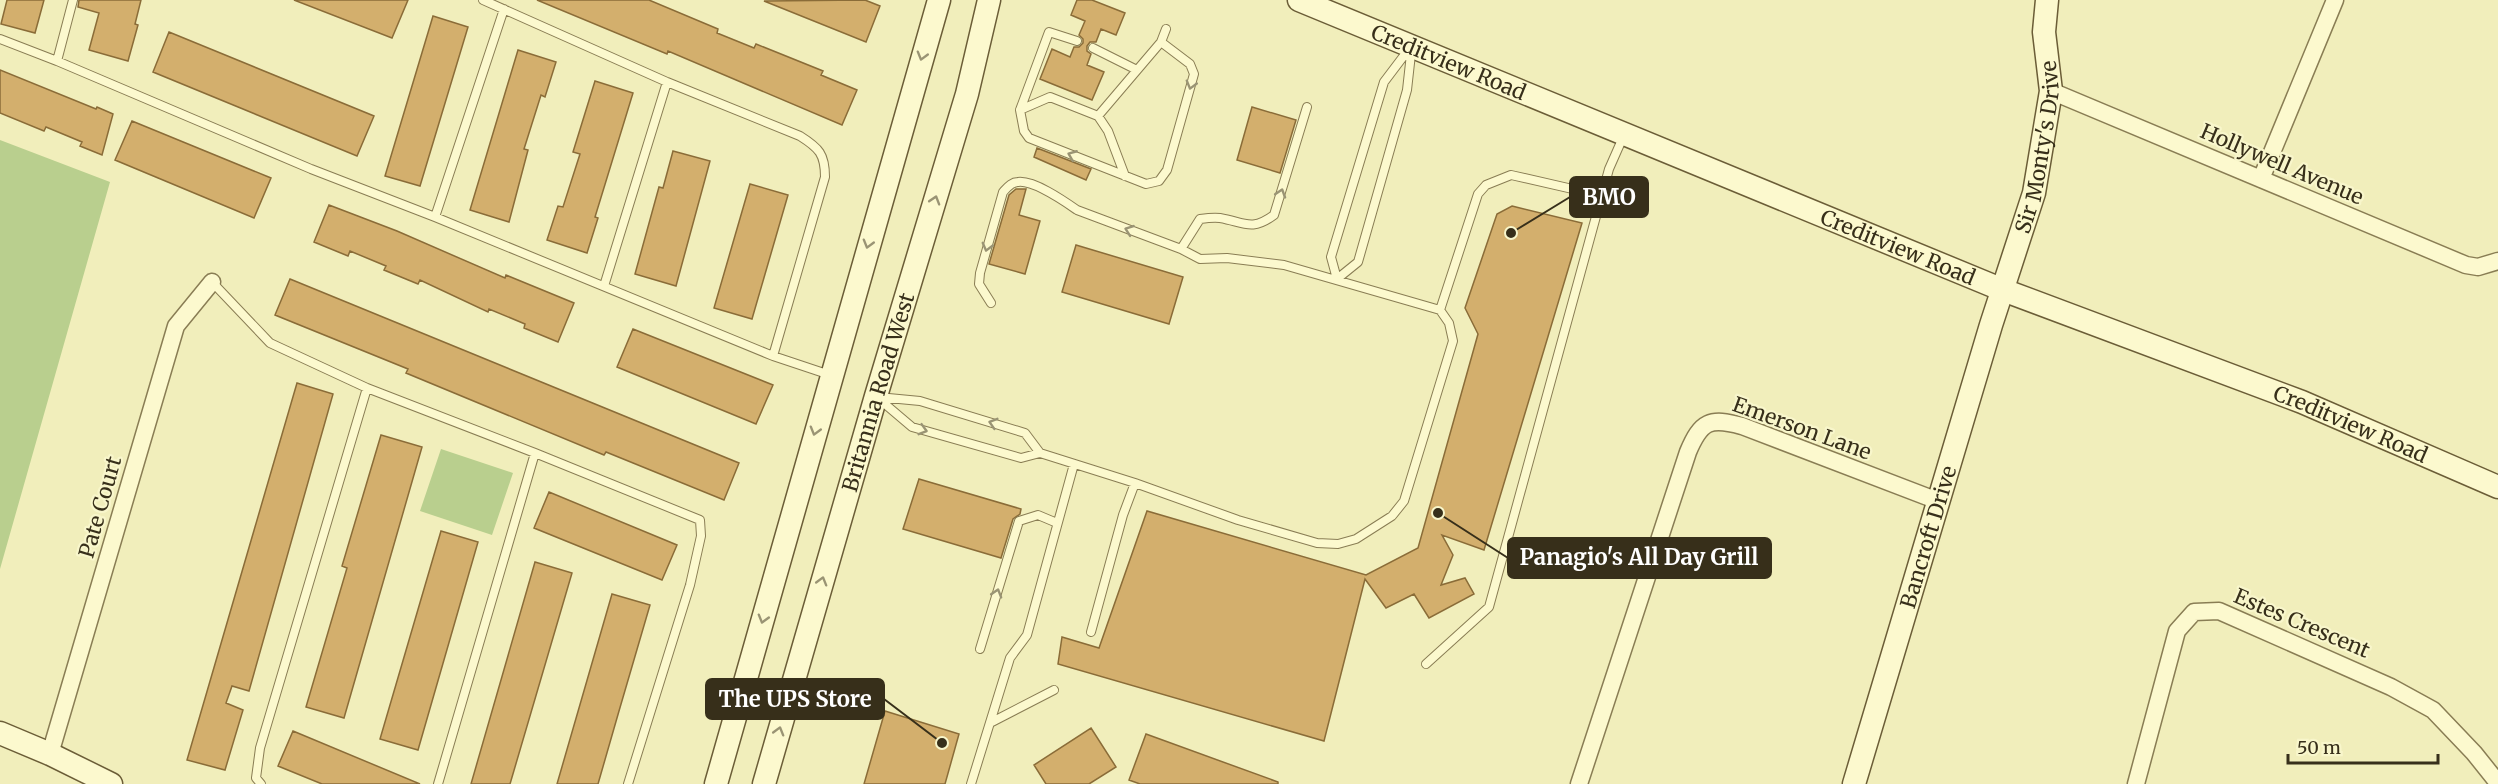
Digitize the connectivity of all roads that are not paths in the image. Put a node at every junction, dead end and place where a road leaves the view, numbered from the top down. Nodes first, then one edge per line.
1 (73, 0) edge
2 (483, 0) edge
3 (939, 0) edge
4 (989, 0) edge
5 (1299, 0) edge
6 (2048, 0) edge
7 (2335, 0) edge
8 (504, 9) junction
9 (1166, 29) dead end
10 (0, 39) edge
11 (1077, 40) dead end
12 (1161, 42) junction
13 (1412, 45) junction
14 (1093, 48) dead end
15 (57, 61) junction
16 (1137, 70) junction
17 (667, 82) junction
18 (2051, 91) junction
19 (1307, 107) dead end
20 (1020, 110) junction
21 (1098, 116) junction
22 (1625, 134) junction
23 (1125, 176) junction
24 (2261, 179) junction
25 (1603, 196) junction
26 (435, 217) junction
27 (1181, 249) junction
28 (2498, 261) edge
29 (1337, 279) junction
30 (212, 282) joint
31 (604, 285) junction
32 (2003, 290) junction
33 (991, 303) dead end
34 (1440, 310) junction
35 (772, 356) junction
36 (830, 375) junction
37 (367, 388) junction
38 (876, 396) junction
39 (535, 453) junction
40 (1040, 453) junction
41 (1074, 465) junction
42 (1135, 483) junction
43 (2498, 487) edge
44 (1938, 501) junction
45 (1058, 523) junction
46 (1090, 632) dead end
47 (980, 650) dead end
48 (1426, 664) dead end
49 (1054, 690) dead end
50 (990, 723) junction
51 (0, 733) edge
52 (50, 754) junction
53 (2498, 783) edge
54 (111, 784) edge
55 (261, 784) edge
56 (438, 784) edge
57 (628, 784) edge
58 (716, 784) edge
59 (764, 784) edge
60 (971, 784) edge
61 (1579, 784) edge
62 (1854, 784) edge
63 (2136, 784) edge

1 - 15 lane
2 - 8 lane
3 -> 36 main road
38 -> 4 main road, Britannia Road West
5 - 13 main road, Creditview Road
6 - 18 main road, Sir Monty's Drive
7 - 24 street
8 - 17 lane
8 - 26 lane
9 - 12 lane
10 - 15 lane
11 - 20 lane
12 - 16 lane
12 -> 23 lane
13 - 22 main road, Creditview Road
13 - 29 lane
13 - 29 lane
14 - 16 lane
15 - 26 lane
16 - 21 lane
17 - 31 lane
17 - 35 lane
18 - 24 street, Hollywell Avenue
18 - 32 main road, Sir Monty's Drive
27 -> 19 lane
20 - 21 lane
23 -> 20 lane
21 - 23 lane
22 - 25 lane
22 - 32 main road, Creditview Road
24 - 28 street, Hollywell Avenue
25 - 34 lane
25 - 48 lane
26 - 31 lane
27 - 29 lane
27 -> 33 lane
29 - 34 lane
30 - 37 lane
30 - 52 street, Pate Court
31 - 35 lane
32 - 43 main road, Creditview Road
32 - 44 main road, Bancroft Drive
34 - 42 lane
35 - 36 lane
36 -> 58 main road
37 - 39 lane
37 - 55 lane
40 -> 38 lane
38 -> 40 lane
59 -> 38 main road, Britannia Road West
39 - 56 lane
39 - 57 lane
40 - 41 lane
41 - 42 lane
41 - 45 lane
42 - 46 lane
44 - 61 street, Emerson Lane
44 - 62 main road, Bancroft Drive
47 -> 45 lane
45 - 50 lane
49 - 50 lane
50 - 60 lane
51 - 52 main road
52 - 54 main road
53 - 63 street, Estes Crescent

